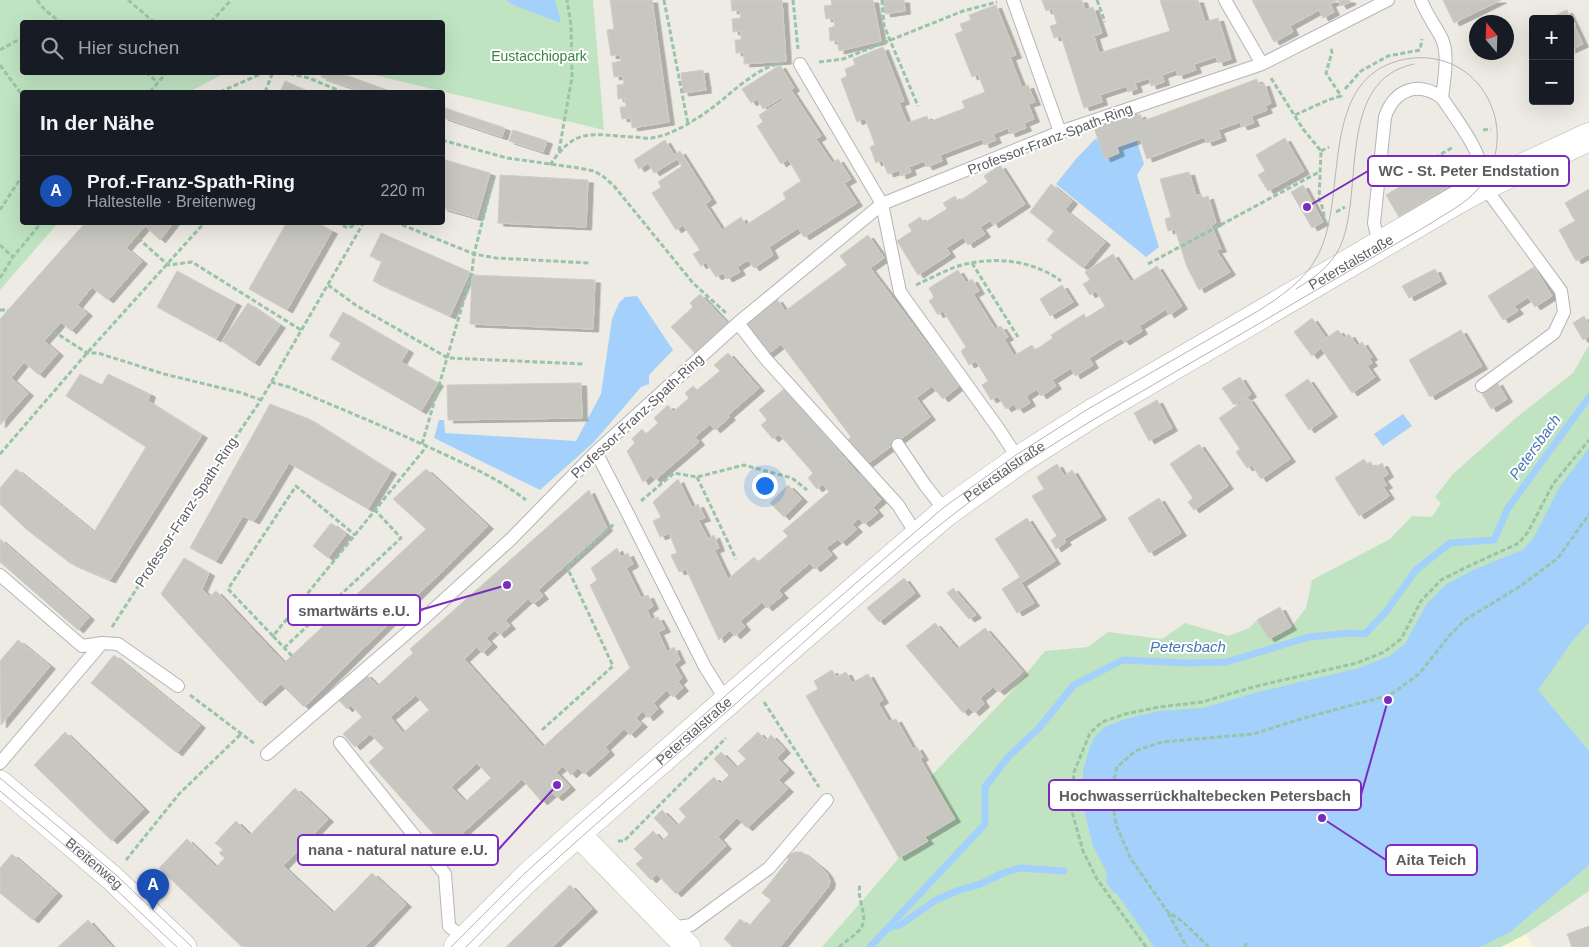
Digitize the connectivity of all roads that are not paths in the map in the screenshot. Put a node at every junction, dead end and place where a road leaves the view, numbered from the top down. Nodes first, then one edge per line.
1 (1013, 0) edge
2 (1225, 0) edge
3 (1388, 0) edge
4 (1421, 0) edge
5 (800, 64) road end
6 (1262, 64) junction
7 (1442, 98) junction
8 (1060, 132) junction
9 (1589, 137) edge
10 (1484, 186) junction
11 (1457, 200) junction
12 (882, 204) junction
13 (1379, 245) junction
14 (738, 323) junction
15 (1482, 386) dead end
16 (898, 445) dead end
17 (596, 452) junction
18 (1019, 460) junction
19 (946, 512) junction
20 (918, 535) junction
21 (0, 576) edge
22 (102, 643) junction
23 (178, 686) road end
24 (727, 702) junction
25 (340, 743) dead end
26 (267, 754) road end
27 (0, 763) edge
28 (0, 783) edge
29 (827, 800) road end
30 (577, 833) junction
31 (670, 928) junction
32 (461, 943) edge
33 (184, 947) edge
34 (688, 947) edge

1 - 8 lane
2 - 6 lane
3 - 6 lane, Professor-Franz-Spath-Ring
4 - 7 lane
5 - 12 lane
6 - 8 lane, Professor-Franz-Spath-Ring
7 - 11 lane
7 - 13 lane
8 - 12 lane, Professor-Franz-Spath-Ring
9 - 10 street, Peterstalstraße
10 - 11 street, Peterstalstraße
10 - 15 lane
11 - 13 street, Peterstalstraße
12 - 14 lane, Professor-Franz-Spath-Ring
12 - 18 lane
13 - 18 street, Peterstalstraße
14 - 17 lane, Professor-Franz-Spath-Ring
14 - 20 lane
16 - 19 lane
17 - 24 lane
17 - 26 lane, Professor-Franz-Spath-Ring
18 - 19 street, Peterstalstraße
19 - 20 street, Peterstalstraße
20 - 24 street, Peterstalstraße
21 - 22 lane
22 - 23 lane
22 - 27 lane
24 - 30 street, Peterstalstraße
25 - 32 lane
28 - 33 street, Breitenweg
29 - 31 lane
30 - 31 street
30 - 32 street, Peterstalstraße
31 - 34 street

